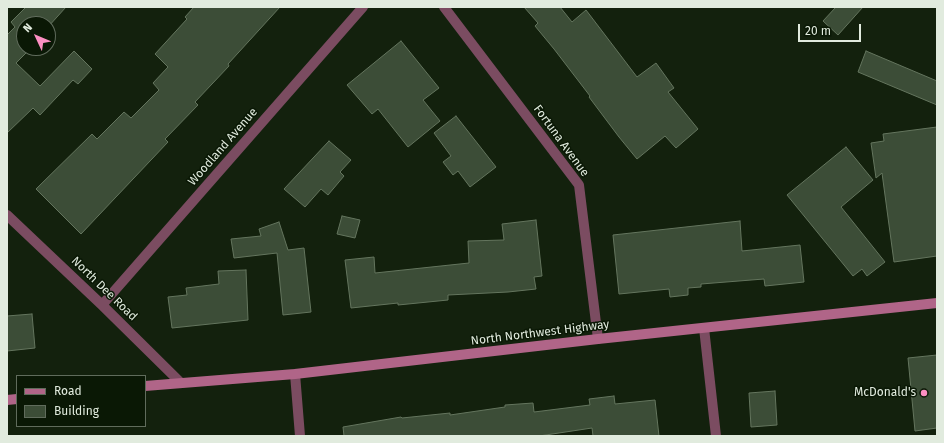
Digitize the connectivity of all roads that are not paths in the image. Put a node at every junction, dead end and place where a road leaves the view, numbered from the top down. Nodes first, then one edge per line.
1 (363, 7) edge
2 (444, 7) edge
3 (7, 214) edge
4 (937, 303) edge
5 (102, 305) junction
6 (704, 328) junction
7 (598, 339) junction
8 (295, 374) junction
9 (181, 383) junction
10 (146, 386) edge
11 (300, 436) edge
12 (716, 436) edge

1 - 5 street, Woodland Avenue
2 - 7 street, Fortuna Avenue
3 - 5 street, North Dee Road
4 - 6 main road, North Northwest Highway
5 - 9 street, North Dee Road
6 - 7 main road, North Northwest Highway
6 - 12 street
7 - 8 main road, North Northwest Highway
8 - 9 main road, North Northwest Highway
8 - 11 street
9 - 10 main road, North Northwest Highway

